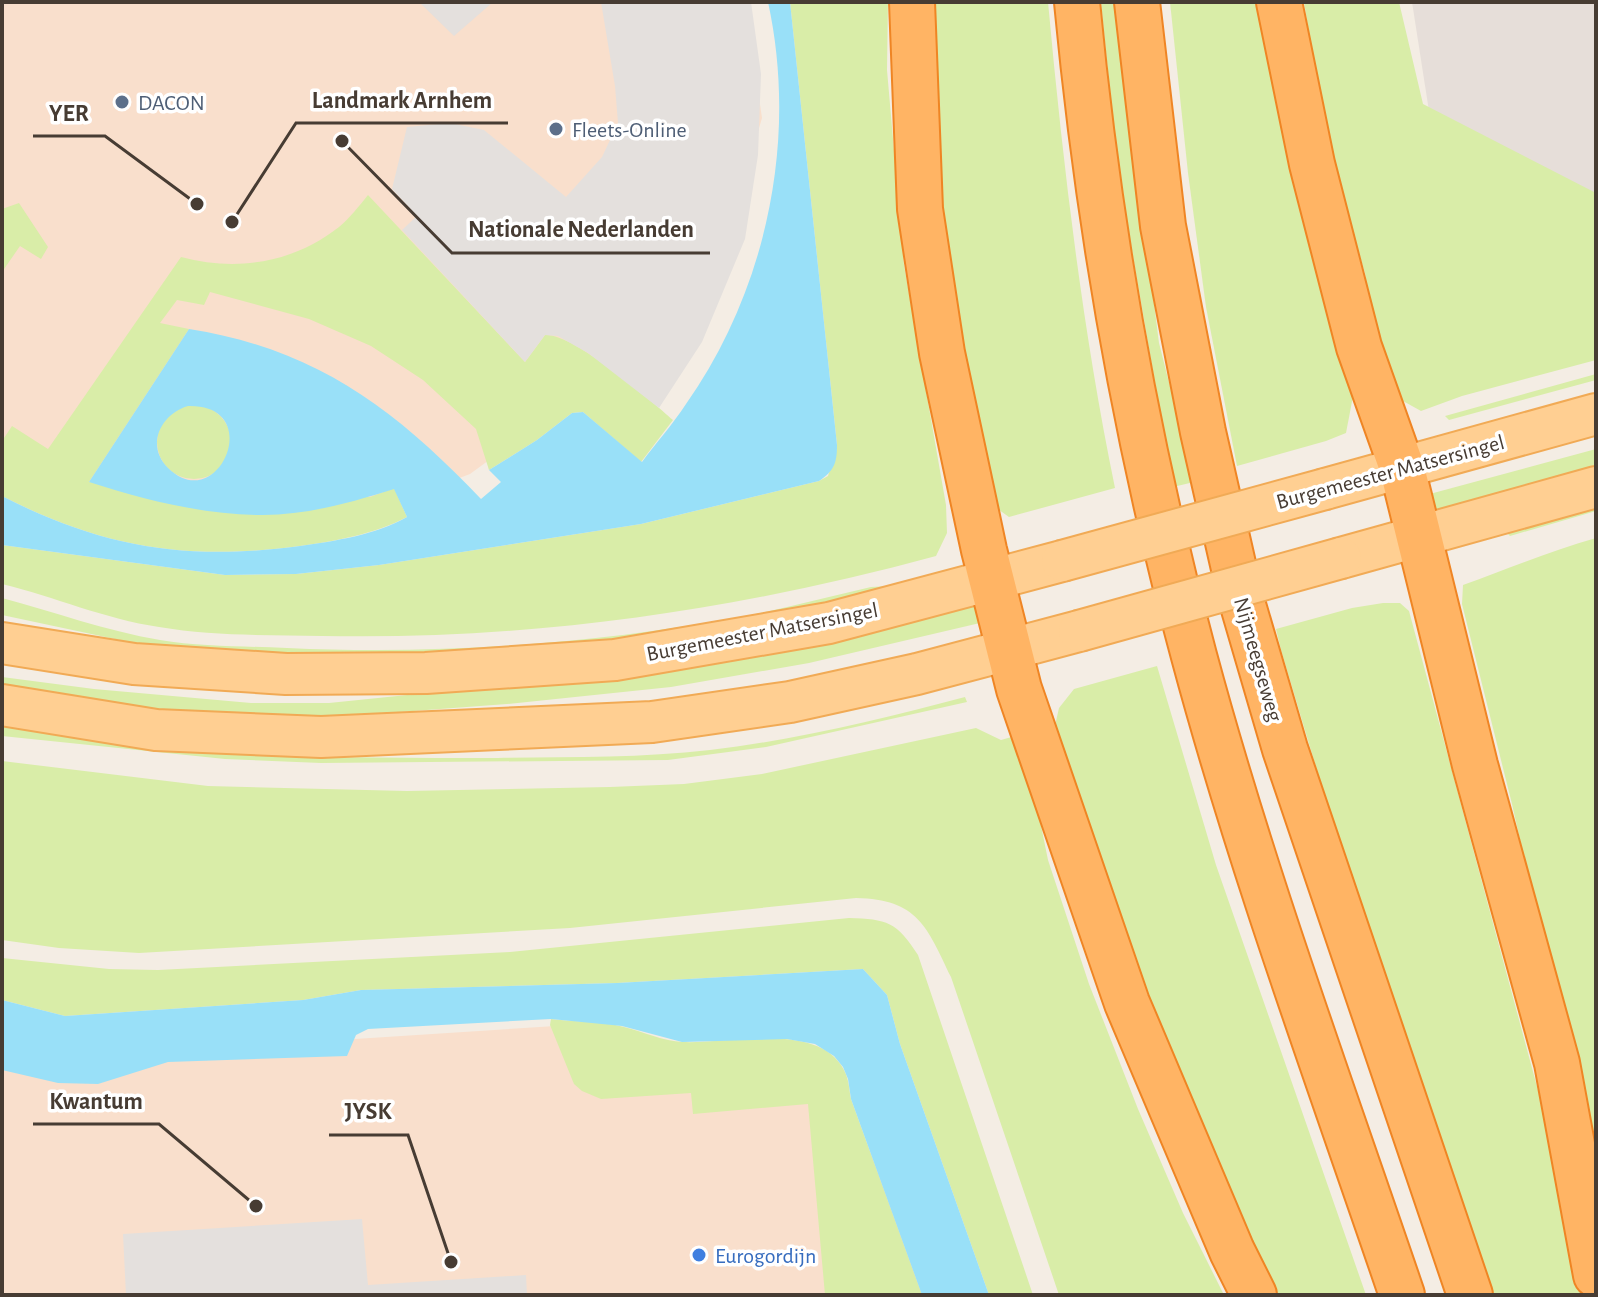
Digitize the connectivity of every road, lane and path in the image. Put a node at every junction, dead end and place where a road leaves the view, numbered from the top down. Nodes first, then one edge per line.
1 (912, 2) edge
2 (1077, 2) edge
3 (1137, 2) edge
4 (1279, 2) edge
5 (1596, 414) edge
6 (1402, 468) junction
7 (1596, 487) edge
8 (1419, 537) junction
9 (991, 579) junction
10 (2, 643) edge
11 (1008, 650) junction
12 (2, 705) edge
13 (1596, 1275) edge
14 (1254, 1295) edge
15 (1402, 1295) edge
16 (1470, 1295) edge

1 - 9 highway
2 - 15 highway
3 - 16 highway, Nijmeegseweg
4 - 6 highway
5 - 6 main road, Burgemeester Matsersingel
6 - 8 highway
6 - 9 main road, Burgemeester Matsersingel, bridge
7 - 8 main road
8 - 11 main road, bridge
8 - 13 highway
9 - 10 main road, Burgemeester Matsersingel
9 - 11 highway
11 - 12 main road
11 - 14 highway

